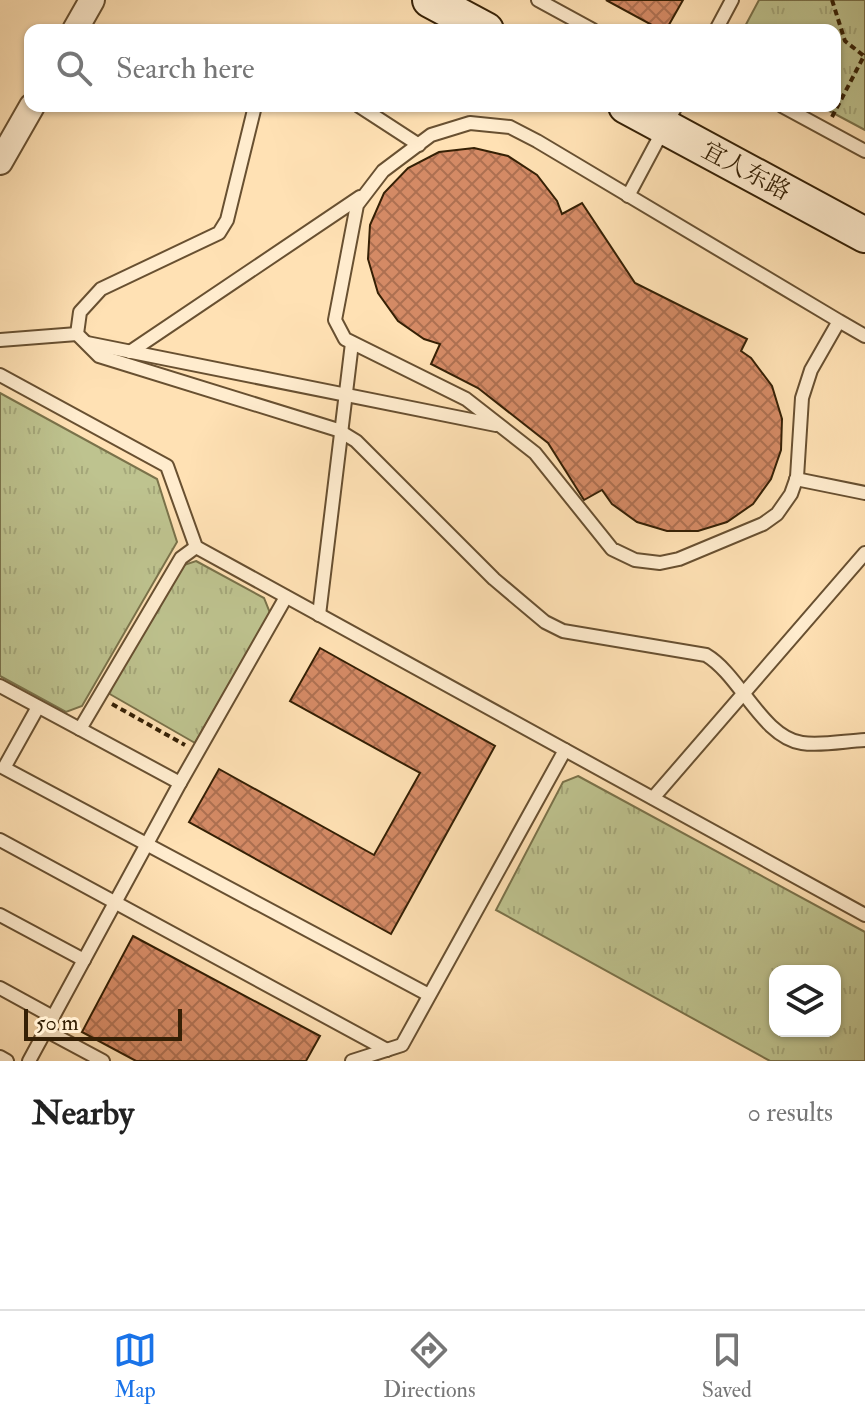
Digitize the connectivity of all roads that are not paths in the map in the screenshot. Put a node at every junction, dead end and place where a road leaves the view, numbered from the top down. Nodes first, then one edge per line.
1 (92, 0) edge
2 (430, 0) edge
3 (538, 0) edge
4 (732, 0) edge
5 (78, 24) edge
6 (475, 24) edge
7 (582, 24) edge
8 (719, 24) edge
9 (29, 112) edge
10 (254, 112) edge
11 (368, 112) edge
12 (793, 112) edge
13 (670, 116) edge
14 (419, 145) junction
15 (865, 151) edge
16 (0, 162) edge
17 (366, 193) junction
18 (628, 196) junction
19 (865, 235) edge
20 (839, 321) junction
21 (865, 336) edge
22 (82, 339) junction
23 (0, 340) edge
24 (352, 343) junction
25 (130, 352) junction
26 (0, 375) edge
27 (346, 395) junction
28 (500, 425) junction
29 (341, 432) junction
30 (796, 479) junction
31 (865, 493) edge
32 (196, 547) junction
33 (865, 553) edge
34 (286, 597) junction
35 (319, 615) junction
36 (0, 686) edge
37 (744, 693) junction
38 (38, 707) junction
39 (80, 729) junction
40 (865, 740) edge
41 (565, 750) junction
42 (2, 772) edge
43 (180, 783) junction
44 (653, 798) junction
45 (0, 840) edge
46 (145, 845) junction
47 (114, 903) junction
48 (0, 915) edge
49 (865, 915) edge
50 (84, 960) junction
51 (0, 988) edge
52 (429, 995) junction
53 (53, 1017) junction
54 (45, 1030) junction
55 (387, 1050) junction
56 (0, 1057) edge
57 (7, 1061) edge
58 (29, 1061) edge
59 (103, 1061) edge
60 (352, 1061) edge

1 - 5 street
2 - 6 street
3 - 7 lane
4 - 8 lane
9 - 16 street
10 - 22 lane
11 - 14 lane
12 - 15 lane
13 - 18 lane
13 - 19 street, 宜人东路
14 - 17 lane
14 - 18 lane
17 - 24 lane
17 - 25 lane
18 - 20 lane
20 - 21 lane
20 - 30 lane
22 - 23 lane
22 - 25 lane
22 - 29 lane
24 - 27 lane
24 - 28 lane
25 - 27 lane
26 - 32 lane
27 - 28 lane
27 - 29 lane
28 - 30 lane
29 - 35 lane
29 - 37 lane
30 - 31 lane
32 - 34 lane
32 - 39 lane
33 - 37 lane
34 - 35 lane
34 - 43 lane
35 - 41 lane
36 - 38 lane
37 - 40 lane
37 - 44 lane
38 - 39 lane
38 - 42 lane
39 - 43 lane
41 - 44 lane
41 - 52 lane
42 - 46 lane
43 - 46 lane
44 - 49 lane
45 - 47 lane
46 - 47 lane
46 - 52 lane
47 - 50 lane
47 - 55 lane
48 - 50 lane
50 - 53 lane
51 - 53 lane
52 - 55 lane
53 - 54 lane
54 - 58 lane
54 - 59 lane
55 - 60 lane
56 - 57 lane

